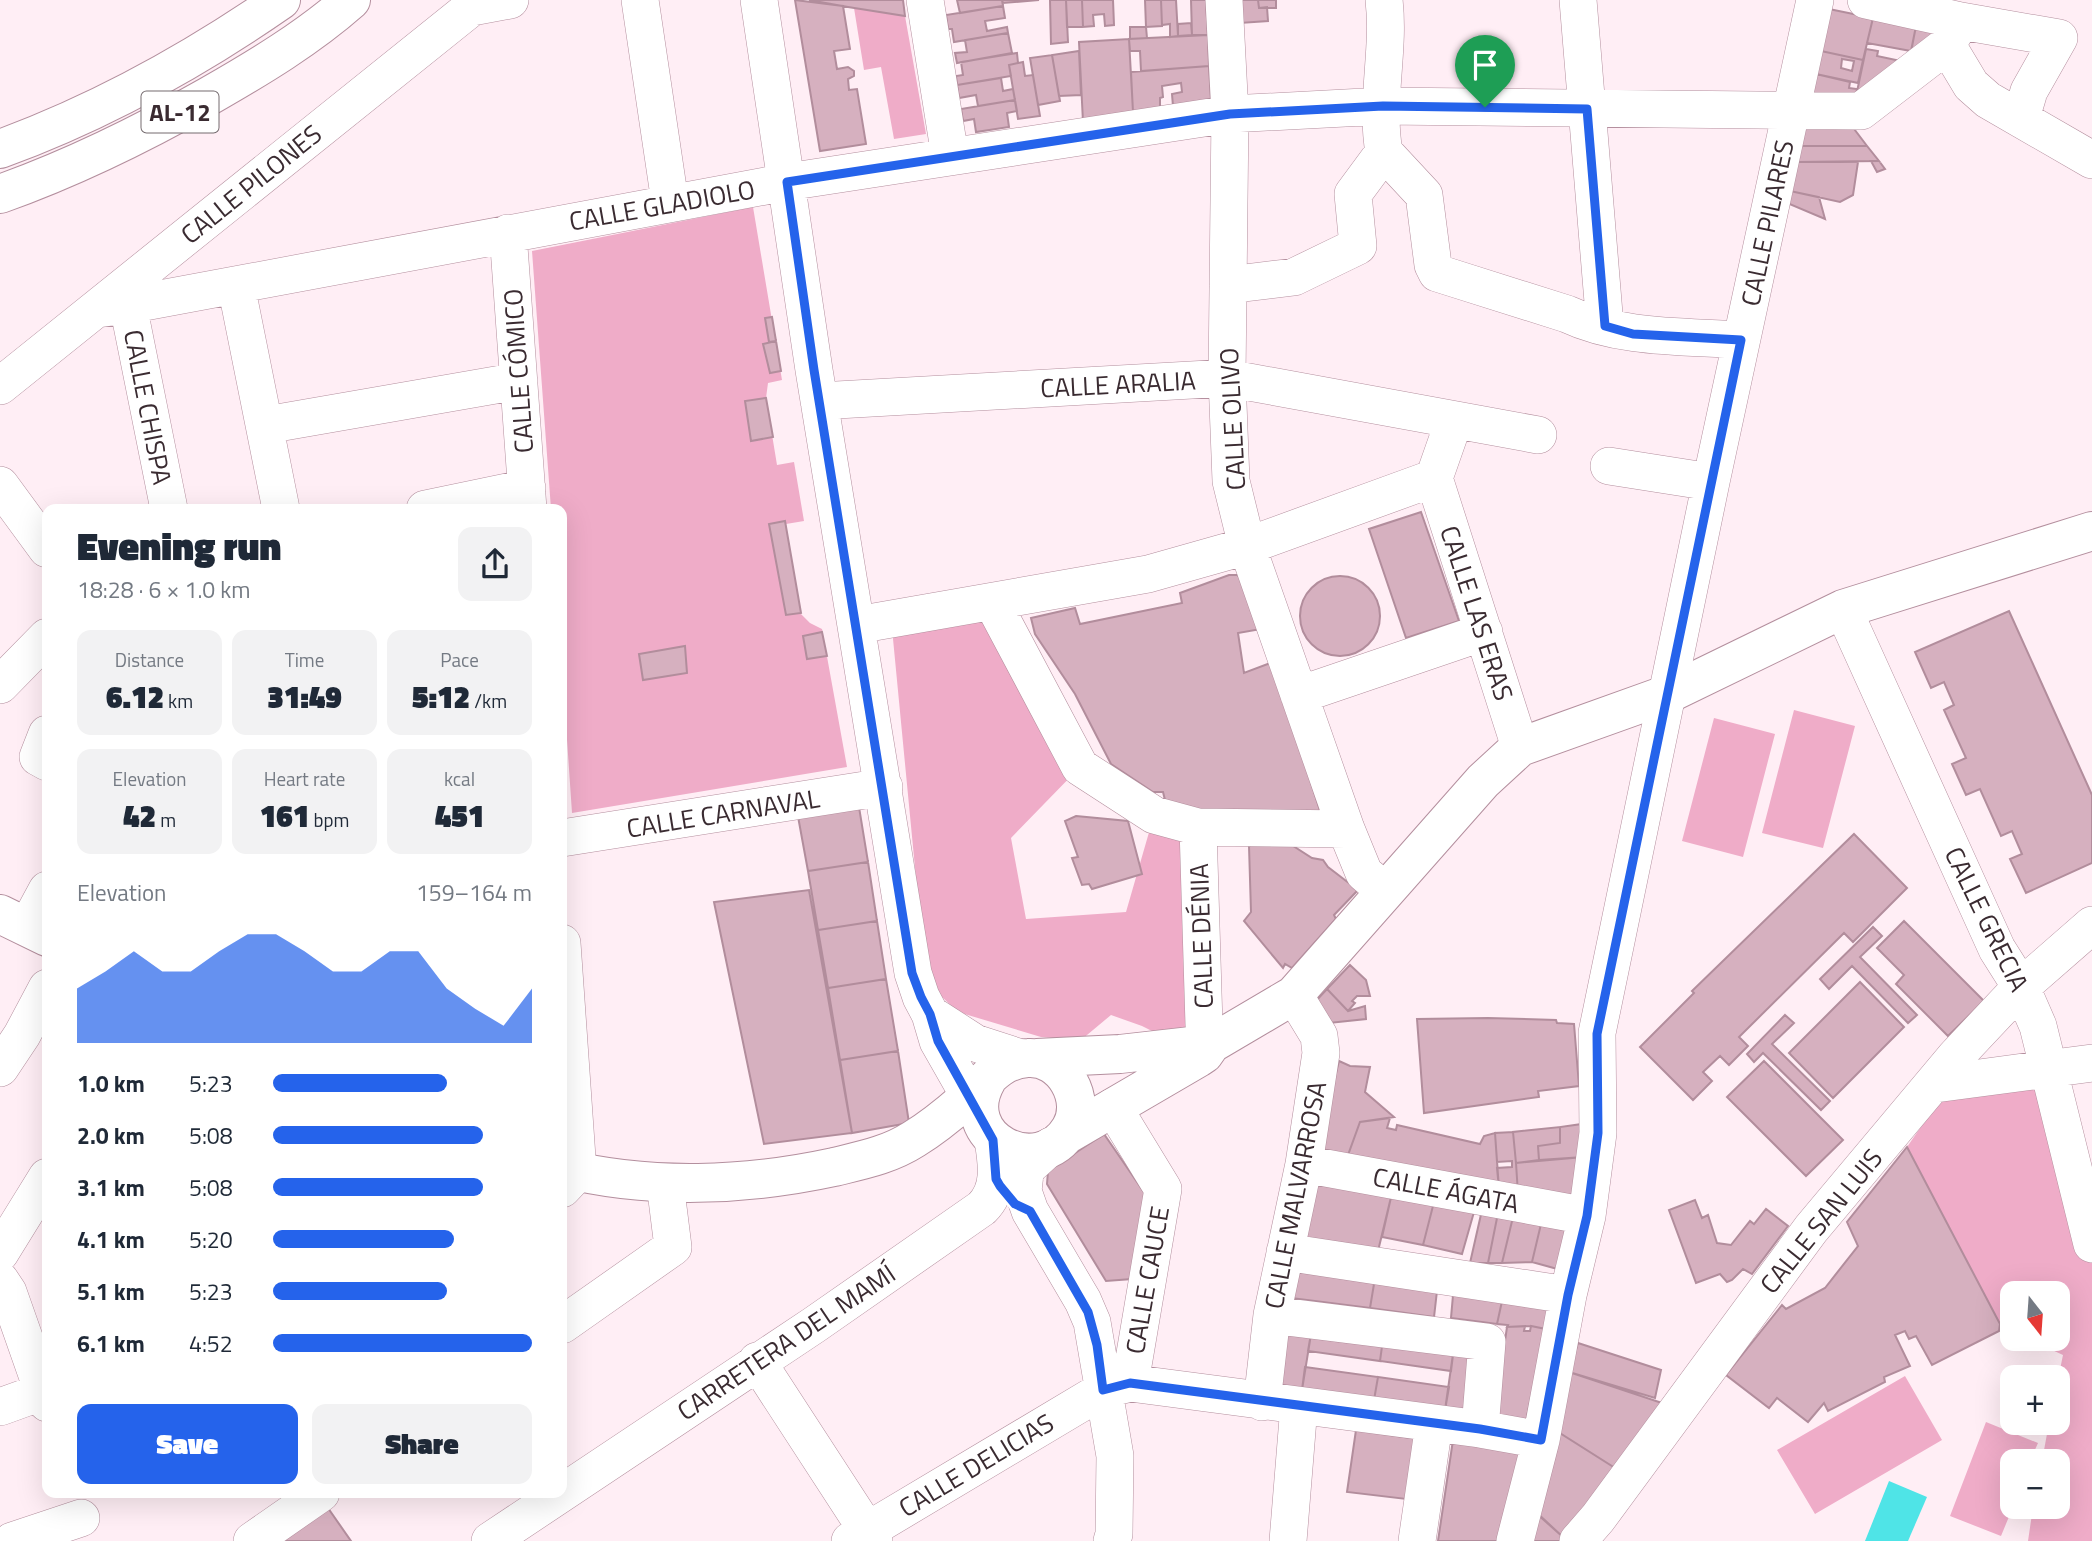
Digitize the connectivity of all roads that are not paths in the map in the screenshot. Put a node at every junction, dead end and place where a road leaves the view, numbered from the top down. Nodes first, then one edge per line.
1 (281, 0) edge
2 (351, 0) edge
3 (510, 0) edge
4 (639, 0) edge
5 (1224, 0) edge
6 (1384, 0) edge
7 (1578, 0) edge
8 (1815, 0) edge
9 (1866, 0) edge
10 (760, 1) edge
11 (925, 1) edge
12 (1954, 33) junction
13 (1383, 106) junction
14 (1587, 109) junction
15 (1792, 111) junction
16 (1230, 114) junction
17 (2021, 118) junction
18 (0, 149) edge
19 (1384, 152) junction
20 (950, 156) junction
21 (2092, 160) edge
22 (787, 182) junction
23 (0, 194) edge
24 (670, 202) junction
25 (508, 233) junction
26 (236, 285) junction
27 (1228, 285) junction
28 (112, 307) junction
29 (1605, 326) junction
30 (1741, 340) junction
31 (1227, 378) junction
32 (519, 381) junction
33 (0, 386) edge
34 (819, 401) junction
35 (1454, 421) junction
36 (266, 425) junction
37 (1538, 435) dead end
38 (1609, 466) dead end
39 (1434, 478) junction
40 (1711, 482) junction
41 (0, 485) edge
42 (528, 498) edge
43 (168, 504) edge
44 (280, 504) edge
45 (475, 504) edge
46 (2092, 531) edge
47 (42, 542) edge
48 (1247, 547) junction
49 (993, 603) junction
50 (1843, 609) junction
51 (857, 625) junction
52 (1484, 632) junction
53 (42, 642) edge
54 (0, 685) edge
55 (1668, 694) junction
56 (1299, 695) junction
57 (1520, 747) junction
58 (884, 787) junction
59 (1198, 827) junction
60 (1346, 829) junction
61 (567, 837) edge
62 (1385, 891) junction
63 (42, 898) edge
64 (2092, 925) edge
65 (25, 926) edge
66 (2021, 987) junction
67 (42, 994) edge
68 (1294, 995) junction
69 (933, 1023) junction
70 (11, 1029) edge
71 (1211, 1044) junction
72 (1029, 1058) junction
73 (2092, 1063) edge
74 (2048, 1067) junction
75 (0, 1068) edge
76 (1935, 1084) junction
77 (1113, 1107) junction
78 (984, 1113) junction
79 (926, 1131) junction
80 (1058, 1141) junction
81 (881, 1156) junction
82 (1304, 1164) junction
83 (567, 1177) edge
84 (996, 1179) junction
85 (665, 1183) junction
86 (42, 1185) edge
87 (1030, 1211) junction
88 (1587, 1216) junction
89 (2092, 1244) edge
90 (1285, 1252) junction
91 (0, 1253) edge
92 (0, 1280) edge
93 (1568, 1295) junction
94 (1272, 1315) junction
95 (567, 1321) edge
96 (757, 1362) junction
97 (42, 1384) edge
98 (1116, 1387) junction
99 (42, 1396) edge
100 (1262, 1402) junction
101 (1299, 1406) junction
102 (0, 1407) edge
103 (1434, 1424) junction
104 (1480, 1429) junction
105 (1541, 1440) junction
106 (567, 1489) edge
107 (314, 1498) edge
108 (554, 1498) edge
109 (82, 1517) edge
110 (863, 1538) edge
111 (1113, 1538) edge
112 (12, 1541) edge
113 (252, 1541) edge
114 (490, 1541) edge
115 (1288, 1541) edge
116 (1417, 1541) edge
117 (1516, 1541) edge
118 (1578, 1541) edge

1 - 18 main road, AL-12
2 - 23 main road, AL-12
3 - 28 street, CALLE PILONES
4 - 24 street
5 - 16 street, CALLE OLIVO
6 - 13 street
7 - 14 street
8 - 15 street, CALLE PILARES
9 - 12 street
10 - 22 street
11 - 20 street
12 - 15 street, CALLE GLADIOLO
12 - 17 street
12 - 17 street
13 - 14 street, CALLE GLADIOLO
13 - 16 street, CALLE GLADIOLO
13 - 19 street
14 - 15 street, CALLE GLADIOLO
14 - 29 street
15 - 30 street, CALLE PILARES
16 - 20 street, CALLE GLADIOLO
16 - 27 street, CALLE OLIVO
17 - 21 street
19 - 27 street
19 - 29 street
20 - 22 street, CALLE GLADIOLO
22 - 24 street, CALLE GLADIOLO
22 - 34 street
24 - 25 street, CALLE GLADIOLO
25 - 26 street, CALLE GLADIOLO
25 - 32 street, CALLE CÓMICO
26 - 28 street, CALLE GLADIOLO
26 - 36 street
27 - 31 street, CALLE OLIVO
28 - 33 street, CALLE PILONES
28 - 43 street, CALLE CHISPA
29 - 30 street
30 - 40 street, CALLE PILARES
31 - 34 street, CALLE ARALIA
31 - 35 street, CALLE ARALIA
31 - 48 street, CALLE OLIVO
32 - 36 street
32 - 42 street, CALLE CÓMICO
34 - 51 street
35 - 37 street, CALLE ARALIA
35 - 39 street
36 - 44 street
38 - 40 street
39 - 48 street
39 - 52 street, CALLE LAS ERAS
40 - 55 street, CALLE PILARES
41 - 47 street
42 - 45 street
46 - 50 main road
48 - 49 street
48 - 56 street, CALLE OLIVO
49 - 51 street
49 - 59 street
50 - 55 main road
50 - 66 street, CALLE GRECIA
51 - 58 street
52 - 56 street
52 - 57 street, CALLE LAS ERAS
53 - 54 street
55 - 57 main road
55 - 88 street, CALLE PILARES
56 - 60 street, CALLE OLIVO
57 - 62 main road
58 - 61 street, CALLE CARNAVAL
58 - 69 street
59 - 60 street
59 - 71 street, CALLE DÉNIA
60 - 62 street, CALLE OLIVO
62 - 68 main road
63 - 65 street
64 - 66 street, CALLE SAN LUIS
66 - 74 street, CALLE GRECIA
66 - 76 street, CALLE SAN LUIS
67 - 70 street
68 - 71 main road
68 - 82 street, CALLE MALVARROSA
69 - 72 street
69 - 78 street
69 - 79 street
70 - 75 street
71 - 72 main road
71 - 77 main road
72 - 78 main road
72 - 80 main road
73 - 74 street
74 - 76 street
74 - 89 street, CALLE GRECIA
76 - 118 street, CALLE SAN LUIS
77 - 80 main road
77 - 98 street, CALLE CAUCE
78 - 79 main road
78 - 80 main road
78 - 81 main road
78 - 84 street
79 - 81 main road
80 - 87 street
81 - 85 main road
82 - 88 street, CALLE ÁGATA
82 - 90 street, CALLE MALVARROSA
83 - 85 main road
84 - 87 street
84 - 96 street, CARRETERA DEL MAMÍ
85 - 95 street
86 - 91 street
87 - 98 street
88 - 93 street, CALLE PILARES
90 - 93 street
90 - 94 street, CALLE MALVARROSA
92 - 97 street
93 - 105 street, CALLE PILARES
94 - 100 street, CALLE MALVARROSA
94 - 104 street
96 - 106 street, CARRETERA DEL MAMÍ
96 - 110 street
98 - 100 street
98 - 110 street, CALLE DELICIAS
98 - 111 street
99 - 102 street
100 - 101 street
101 - 103 street
101 - 115 street
103 - 104 street
103 - 116 street
104 - 105 street
105 - 117 street, CALLE PILARES
107 - 113 street
108 - 114 street, CARRETERA DEL MAMÍ
109 - 112 street

